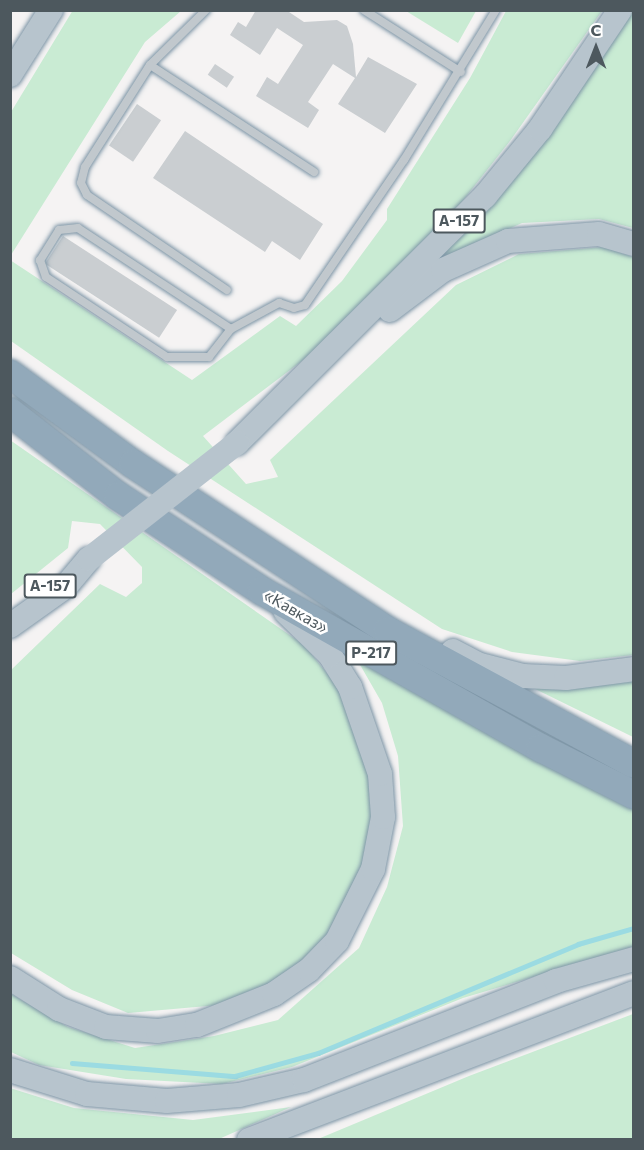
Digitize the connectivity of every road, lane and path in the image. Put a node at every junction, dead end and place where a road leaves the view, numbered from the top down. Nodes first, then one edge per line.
1 (36, 10) edge
2 (51, 10) edge
3 (206, 10) edge
4 (364, 10) edge
5 (496, 10) edge
6 (620, 10) edge
7 (150, 65) junction
8 (15, 68) edge
9 (461, 72) junction
10 (314, 172) dead end
11 (633, 244) edge
12 (227, 290) dead end
13 (231, 329) junction
14 (10, 374) edge
15 (272, 410) junction
16 (10, 412) edge
17 (89, 560) junction
18 (262, 591) junction
19 (329, 591) junction
20 (10, 613) edge
21 (10, 626) edge
22 (633, 669) edge
23 (633, 764) edge
24 (633, 795) edge
25 (633, 958) edge
26 (10, 978) edge
27 (633, 993) edge
28 (10, 1070) edge
29 (249, 1140) edge

1 - 8 main road
2 - 8 main road
3 - 7 lane
4 - 9 lane
5 - 9 lane
6 - 15 main road, А-157
7 - 10 lane
7 - 12 lane
9 - 13 lane
11 - 15 main road
13 - 13 lane
14 - 19 highway, Р-217
15 - 17 main road, А-157, bridge
16 - 18 highway, «Кавказ» / Р-217
17 - 20 main road, А-157
17 - 21 main road
18 - 24 highway, «Кавказ» / Р-217
18 - 26 main road
19 - 22 main road
19 - 23 highway, «Кавказ» / Р-217
25 - 28 main road
27 - 29 main road

